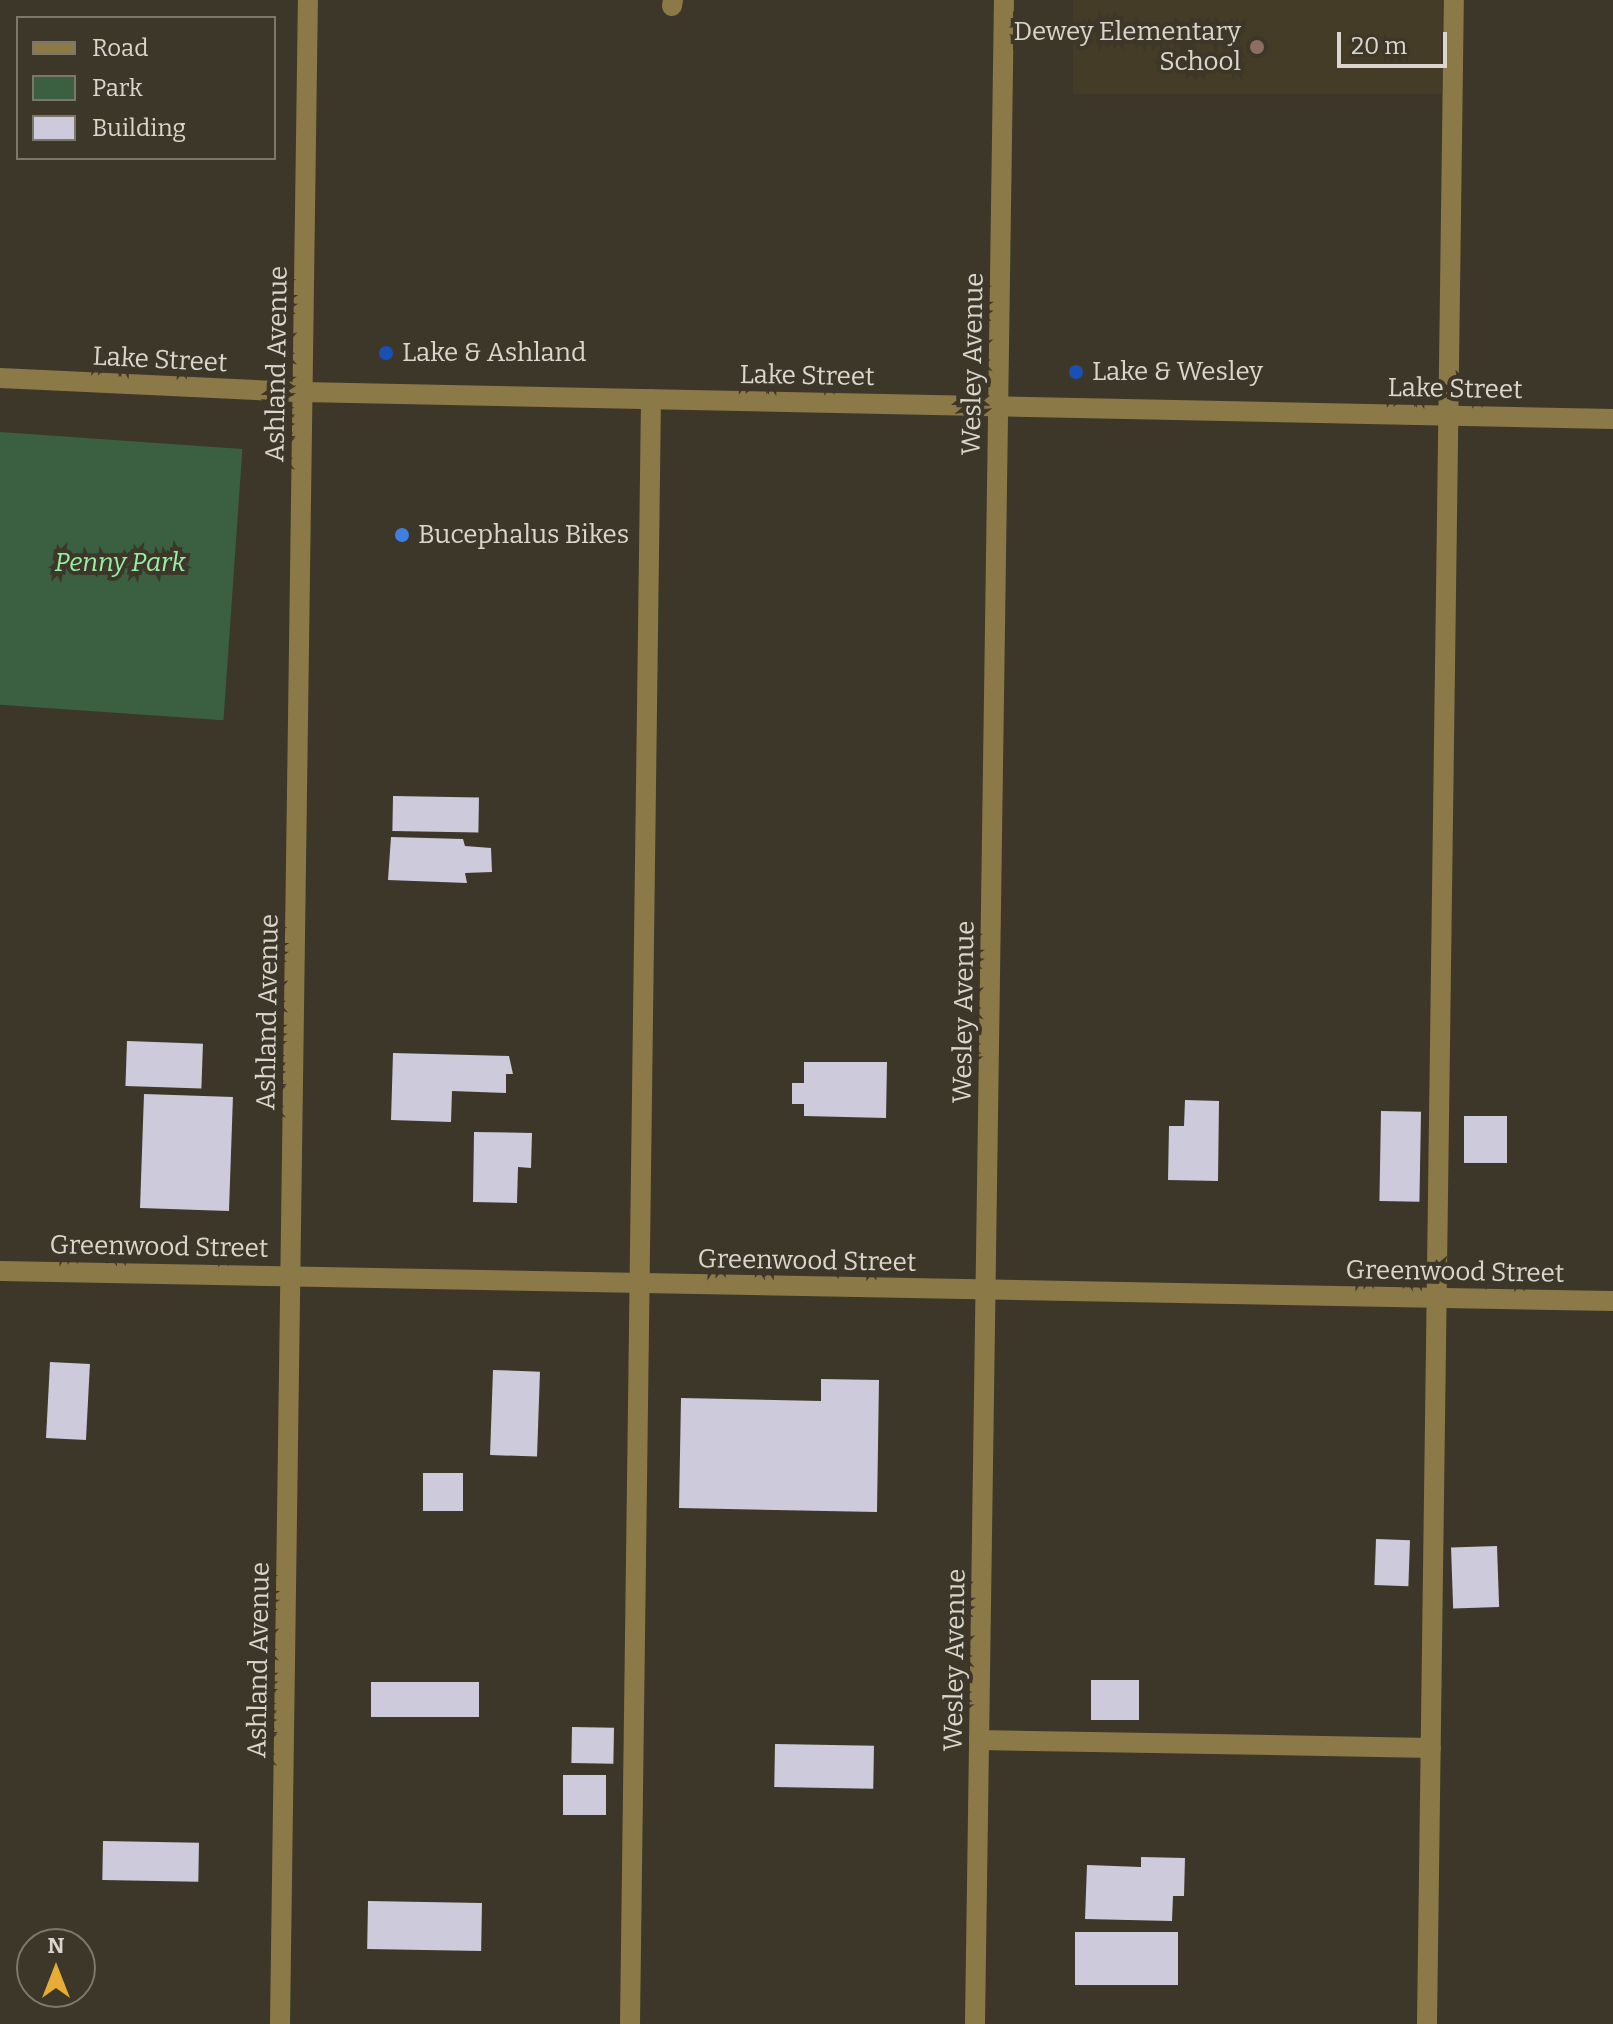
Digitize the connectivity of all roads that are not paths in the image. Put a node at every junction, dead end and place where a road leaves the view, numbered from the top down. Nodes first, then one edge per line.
1 (308, 0) edge
2 (1004, 0) edge
3 (1454, 0) edge
4 (0, 378) edge
5 (302, 392) junction
6 (651, 399) junction
7 (998, 405) junction
8 (1448, 415) junction
9 (1613, 419) edge
10 (0, 1271) edge
11 (291, 1275) junction
12 (642, 1284) junction
13 (987, 1290) junction
14 (1439, 1298) junction
15 (1613, 1301) edge
16 (979, 1740) junction
17 (1431, 1748) junction
18 (280, 2024) edge
19 (630, 2024) edge
20 (975, 2024) edge
21 (1427, 2024) edge

1 - 5 street, Ashland Avenue
2 - 7 street, Wesley Avenue
3 - 8 street
4 - 5 street, Lake Street
5 - 6 street, Lake Street
5 - 11 street, Ashland Avenue
6 - 7 street, Lake Street
6 - 12 street
7 - 8 street, Lake Street
7 - 13 street, Wesley Avenue
8 - 9 street, Lake Street
8 - 14 street
10 - 11 street, Greenwood Street
11 - 12 street, Greenwood Street
11 - 18 street, Ashland Avenue
12 - 13 street, Greenwood Street
12 - 19 street
13 - 14 street, Greenwood Street
13 - 16 street, Wesley Avenue
14 - 15 street, Greenwood Street
14 - 17 street
16 - 17 street
16 - 20 street, Wesley Avenue
17 - 21 street

